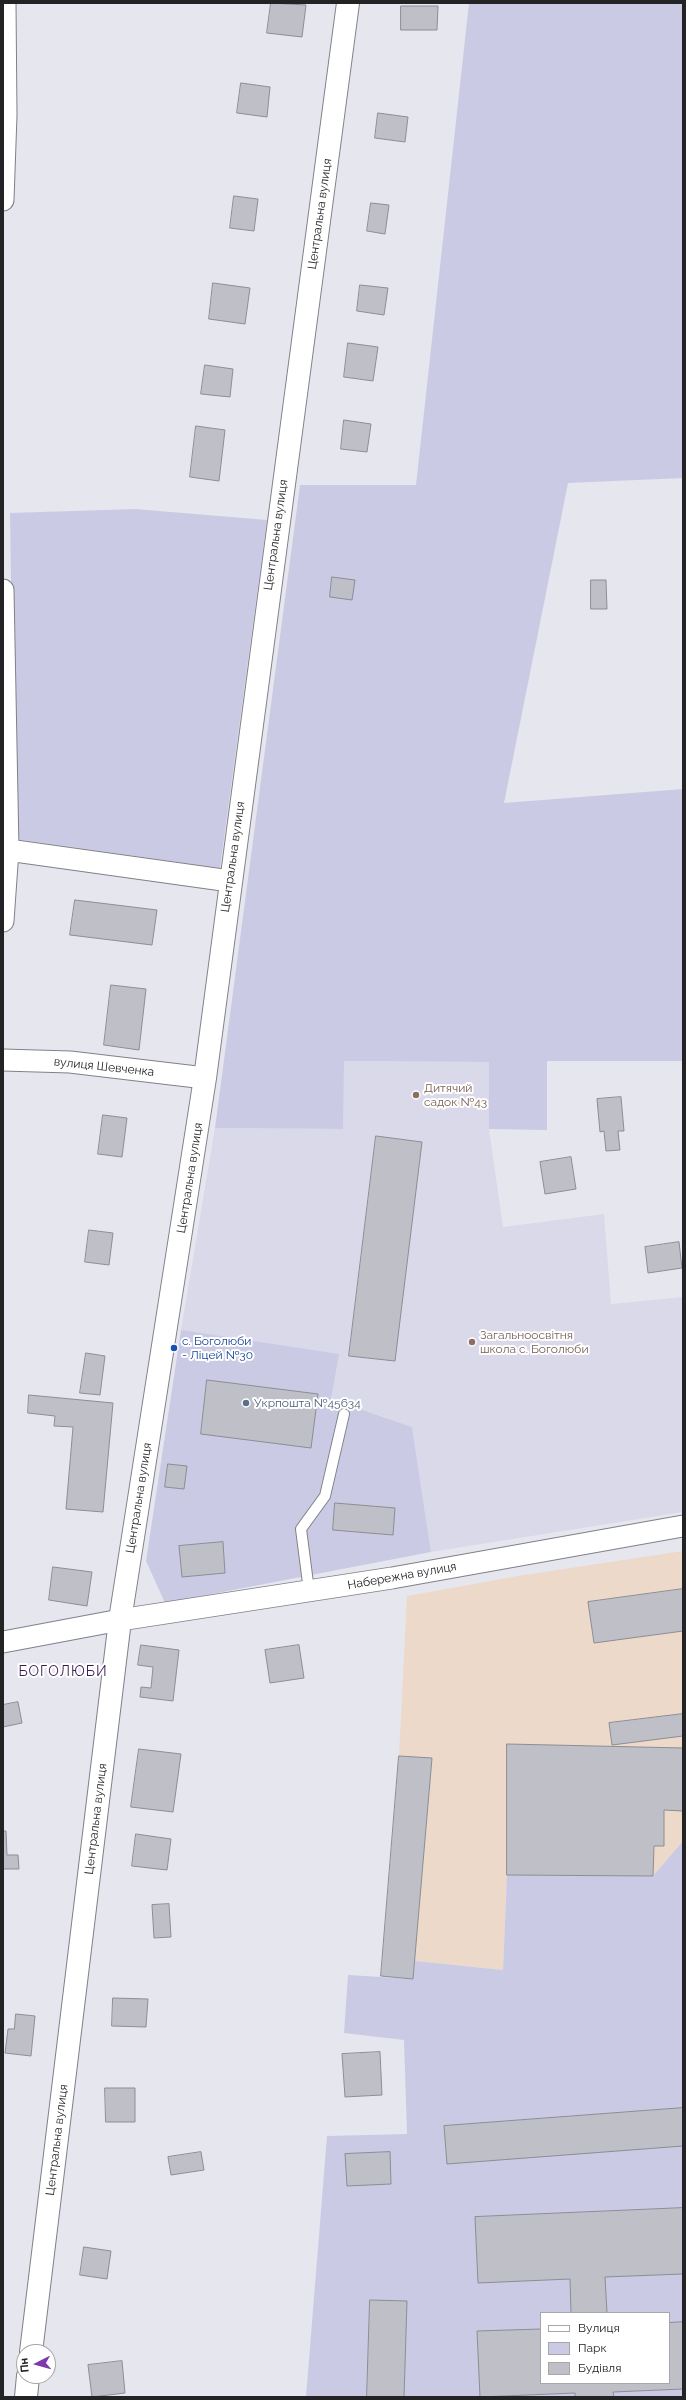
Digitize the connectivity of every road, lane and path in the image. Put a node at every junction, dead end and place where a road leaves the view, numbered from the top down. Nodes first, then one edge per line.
1 (5, 3) edge
2 (348, 3) edge
3 (3, 200) edge
4 (3, 590) edge
5 (8, 850) junction
6 (230, 881) junction
7 (3, 921) edge
8 (3, 1060) edge
9 (205, 1078) junction
10 (344, 1414) dead end
11 (683, 1526) edge
12 (309, 1591) junction
13 (120, 1620) junction
14 (3, 1642) edge
15 (32, 2344) edge
16 (27, 2384) edge
17 (26, 2397) edge

1 - 3 street
2 - 6 street, Центральна вулиця
4 - 5 street
5 - 6 street
5 - 7 street
6 - 9 street, Центральна вулиця
8 - 9 street, вулиця Шевченка
9 - 13 street, Центральна вулиця
10 - 12 lane
11 - 12 street, Набережна вулиця
12 - 13 street, Набережна вулиця
13 - 14 street
13 - 15 street, Центральна вулиця
16 - 17 street

